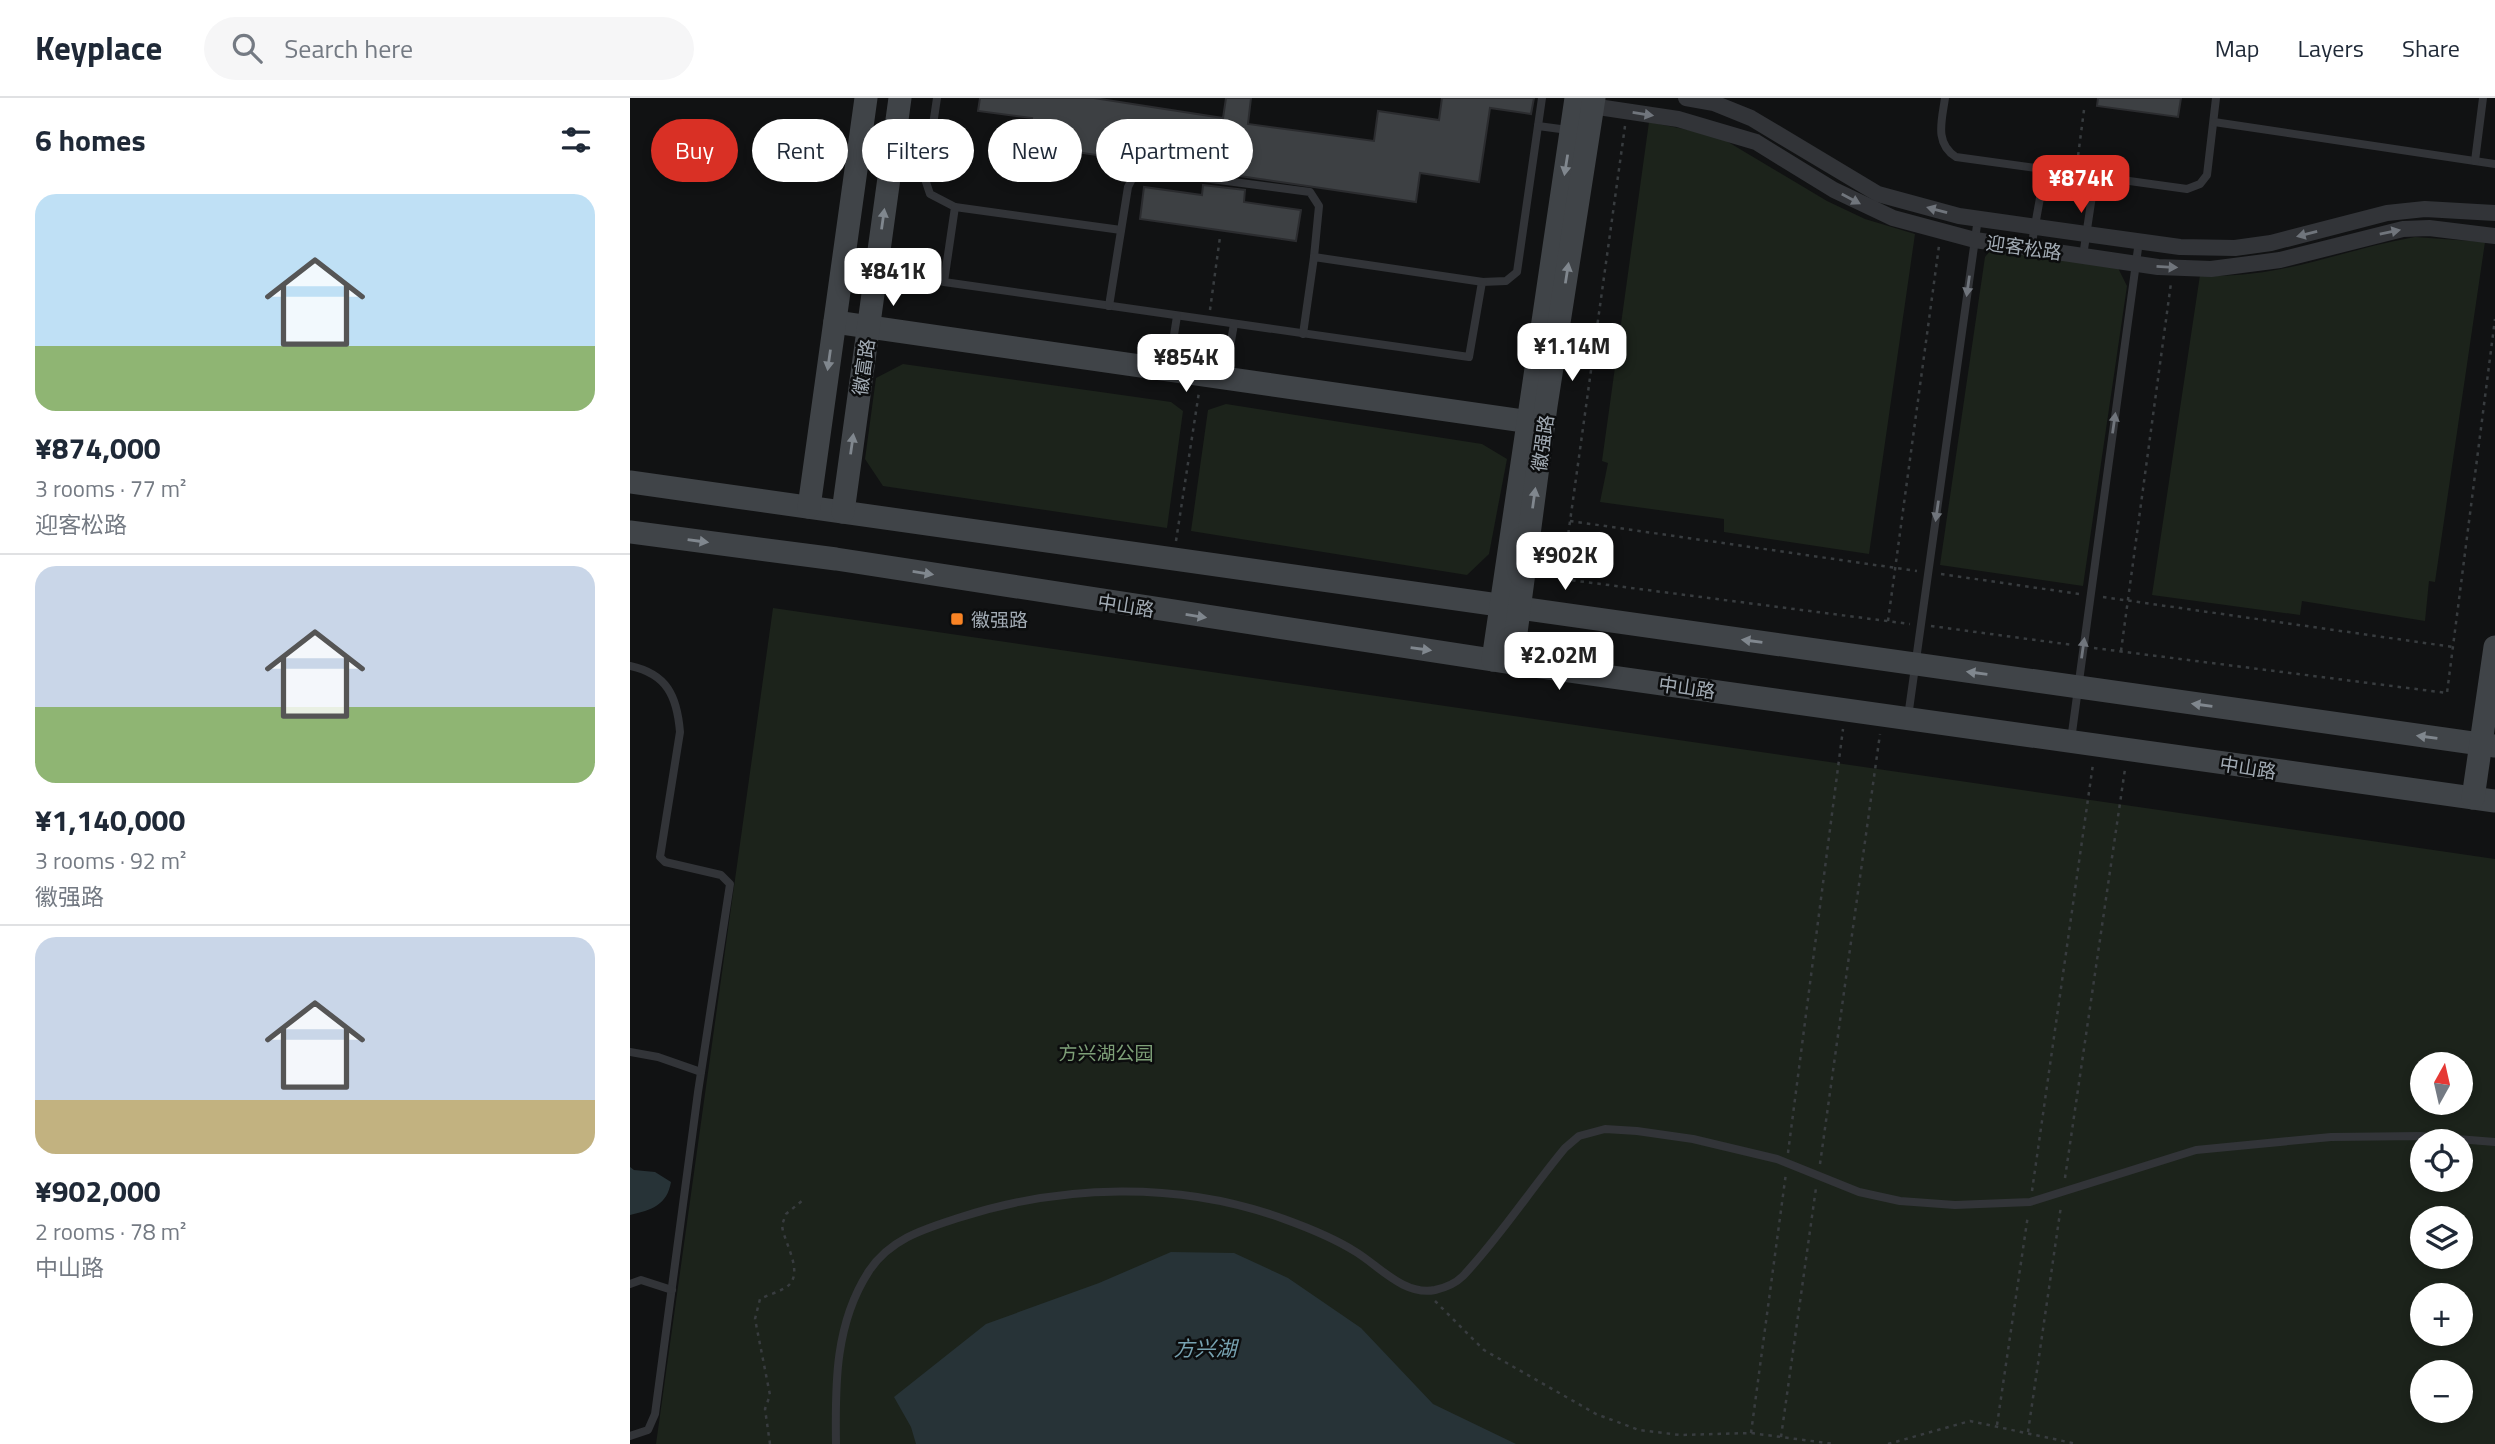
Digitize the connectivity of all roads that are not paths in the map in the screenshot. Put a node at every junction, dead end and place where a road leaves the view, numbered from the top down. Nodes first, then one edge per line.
1 (866, 98) edge
2 (900, 98) edge
3 (937, 98) edge
4 (1542, 98) edge
5 (1686, 98) edge
6 (1945, 98) edge
7 (2216, 98) edge
8 (2483, 98) edge
9 (1584, 101) edge
10 (2214, 122) junction
11 (1538, 126) junction
12 (1580, 132) junction
13 (2475, 161) junction
14 (2495, 164) edge
15 (2045, 170) junction
16 (2095, 176) junction
17 (955, 207) junction
18 (2495, 213) edge
19 (1978, 218) junction
20 (2035, 226) junction
21 (1121, 230) junction
22 (2086, 234) junction
23 (2495, 236) edge
24 (1975, 240) junction
25 (2139, 241) junction
26 (2031, 248) junction
27 (2083, 256) junction
28 (1314, 257) junction
29 (2136, 263) junction
30 (1483, 282) junction
31 (1109, 306) junction
32 (1177, 316) junction
33 (835, 322) junction
34 (1234, 324) junction
35 (869, 327) junction
36 (1303, 334) junction
37 (1169, 370) junction
38 (1225, 378) junction
39 (1535, 423) junction
40 (630, 482) edge
41 (808, 507) junction
42 (843, 512) junction
43 (630, 532) edge
44 (1510, 607) junction
45 (2495, 647) edge
46 (1502, 661) junction
47 (1915, 664) junction
48 (630, 666) edge
49 (2078, 687) junction
50 (1908, 717) junction
51 (2071, 740) junction
52 (2491, 743) edge
53 (2485, 800) edge
54 (630, 1052) edge
55 (701, 1072) junction
56 (2495, 1142) edge
57 (630, 1284) edge
58 (672, 1290) junction
59 (630, 1436) edge
60 (836, 1444) edge

1 - 33 main road, 徽富路
35 -> 2 main road, 徽富路
3 - 17 lane
4 - 11 lane
19 -> 5 street, 迎客松路
6 - 15 lane
7 - 10 lane
8 - 13 lane
9 - 12 main road, 徽强路
9 -> 24 street, 迎客松路
10 - 13 lane
10 - 16 lane
11 - 12 lane
11 - 30 lane
12 - 39 main road, 徽强路
13 - 14 lane
15 - 16 lane
15 - 20 lane
16 - 22 lane
17 - 21 lane
17 - 31 lane
18 -> 25 street, 迎客松路
19 - 20 street, 迎客松路
19 - 24 lane
20 - 22 street, 迎客松路
20 - 26 lane
21 - 28 lane
21 - 31 lane
22 - 25 street, 迎客松路
22 - 27 lane
29 -> 23 street, 迎客松路
24 - 26 street, 迎客松路
24 -> 47 lane
25 - 29 lane
26 - 27 street, 迎客松路
27 - 29 street, 迎客松路
28 - 30 lane
28 - 36 lane
49 -> 29 lane
30 - 36 lane
31 - 32 lane
32 - 34 lane
32 - 37 lane
33 - 35 main road
33 -> 41 main road, 徽富路
34 - 36 lane
34 - 38 lane
35 - 37 main road
42 -> 35 main road, 徽富路
37 - 38 main road
38 - 39 main road
39 - 44 main road, 徽强路
40 - 41 main road
41 - 42 main road
42 - 44 main road
43 -> 46 main road, 中山路
44 - 46 main road, 徽强路
47 -> 44 main road
45 - 52 main road
46 - 50 main road, 中山路
49 -> 47 main road
47 - 50 lane
48 - 55 lane
49 - 51 lane
52 -> 49 main road
50 - 51 main road, 中山路
51 - 53 main road, 中山路
52 - 53 main road
54 - 55 lane
55 - 58 lane
56 - 60 lane
57 - 58 lane
58 - 59 lane

